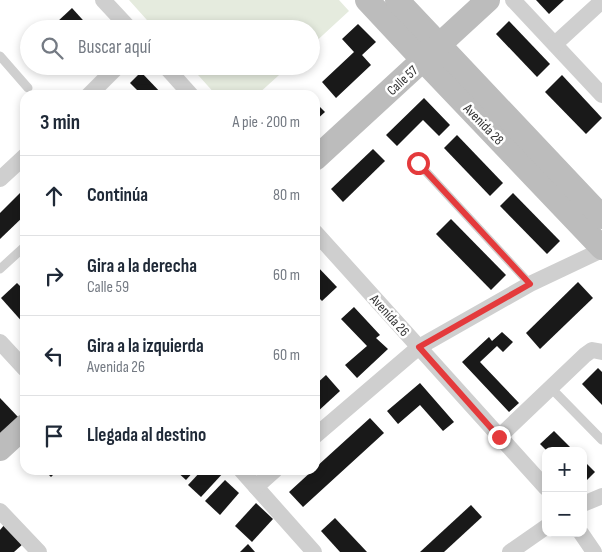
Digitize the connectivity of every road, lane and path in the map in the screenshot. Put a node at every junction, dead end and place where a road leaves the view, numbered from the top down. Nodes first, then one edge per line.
1 (103, 0) edge
2 (367, 0) edge
3 (397, 0) edge
4 (488, 0) edge
5 (513, 0) edge
6 (602, 1) edge
7 (122, 20) edge
8 (555, 44) junction
9 (431, 53) junction
10 (2, 62) edge
11 (109, 75) edge
12 (173, 75) edge
13 (28, 88) dead end
14 (94, 90) edge
15 (187, 90) edge
16 (602, 95) edge
17 (320, 154) edge
18 (20, 161) edge
19 (418, 163) dead end
20 (0, 179) edge
21 (602, 217) edge
22 (320, 238) edge
23 (602, 249) edge
24 (20, 251) edge
25 (0, 269) edge
26 (530, 284) junction
27 (0, 342) edge
28 (419, 347) junction
29 (602, 352) edge
30 (20, 364) edge
31 (551, 388) junction
32 (20, 431) edge
33 (320, 432) edge
34 (499, 437) junction
35 (602, 440) edge
36 (0, 449) edge
37 (245, 475) edge
38 (269, 475) edge
39 (542, 484) edge
40 (256, 487) junction
41 (602, 496) edge
42 (587, 502) edge
43 (0, 511) edge
44 (542, 530) edge
45 (585, 537) edge
46 (32, 550) edge
47 (314, 552) edge
48 (510, 552) edge
49 (594, 552) edge

1 - 7 street
2 - 9 main road, Avenida 28
3 - 9 main road, Avenida 28
4 - 9 main road, Calle 57
5 - 8 street
6 - 8 street
8 - 16 street
9 - 17 main road, Calle 57
9 - 21 main road, Avenida 28
9 - 23 main road, Avenida 28
10 - 13 lane
11 - 14 street
12 - 15 street
18 - 20 street
19 - 26 lane
22 - 28 street, Avenida 26
23 - 26 street
24 - 25 lane
26 - 28 street
27 - 30 street
28 - 33 street
28 - 34 street, Avenida 26
29 - 31 street
31 - 34 street
31 - 35 lane
32 - 36 main road
34 - 39 street, Avenida 26
37 - 40 street
38 - 40 street
40 - 47 street
41 - 42 street
43 - 46 street
44 - 48 street
45 - 49 street

